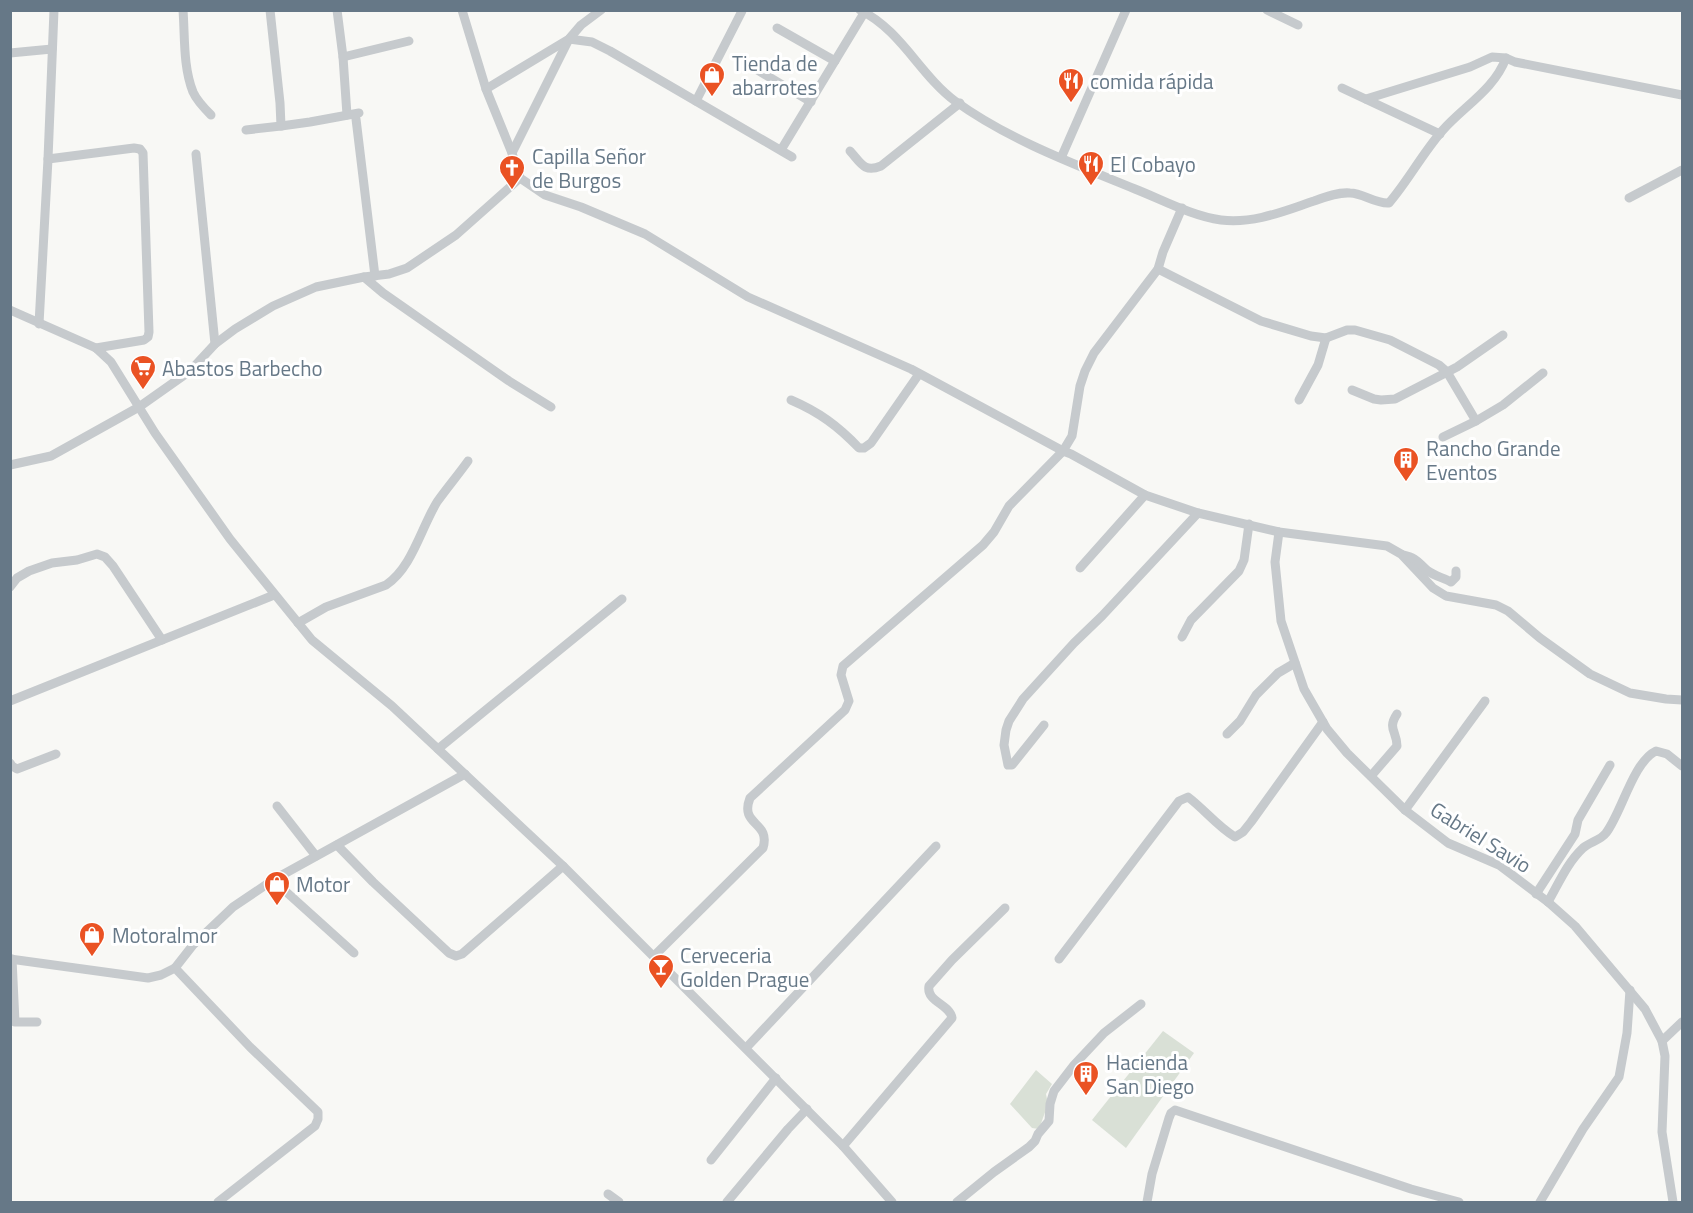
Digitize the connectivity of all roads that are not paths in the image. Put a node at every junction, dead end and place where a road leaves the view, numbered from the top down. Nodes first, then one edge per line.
1 (54, 10) edge
2 (183, 10) edge
3 (270, 10) edge
4 (337, 10) edge
5 (462, 10) edge
6 (1126, 10) edge
7 (1267, 10) edge
8 (742, 11) edge
9 (596, 12) edge
10 (862, 12) edge
11 (1298, 25) dead end
12 (777, 28) dead end
13 (569, 39) junction
14 (409, 41) dead end
15 (52, 49) junction
16 (10, 53) edge
17 (343, 57) junction
18 (1506, 58) junction
19 (835, 61) junction
20 (754, 68) dead end
21 (1342, 88) dead end
22 (486, 89) junction
23 (1683, 95) edge
24 (1366, 99) junction
25 (696, 101) junction
26 (811, 102) junction
27 (960, 104) junction
28 (211, 115) dead end
29 (354, 116) junction
30 (280, 126) junction
31 (246, 130) dead end
32 (1440, 134) junction
33 (781, 150) junction
34 (850, 152) dead end
35 (512, 153) junction
36 (196, 154) dead end
37 (792, 157) dead end
38 (1061, 158) junction
39 (48, 159) junction
40 (1683, 170) edge
41 (520, 178) junction
42 (1629, 198) dead end
43 (1182, 208) junction
44 (1158, 269) junction
45 (375, 276) junction
46 (364, 277) junction
47 (10, 310) edge
48 (39, 324) junction
49 (1503, 335) dead end
50 (1326, 338) junction
51 (215, 344) junction
52 (96, 348) junction
53 (1447, 372) junction
54 (919, 374) junction
55 (1543, 374) dead end
56 (1352, 390) dead end
57 (791, 400) dead end
58 (1299, 400) dead end
59 (139, 407) junction
60 (551, 407) dead end
61 (1476, 421) junction
62 (1443, 437) dead end
63 (1063, 451) junction
64 (468, 461) dead end
65 (10, 465) edge
66 (1145, 495) junction
67 (1198, 513) junction
68 (1249, 524) junction
69 (1279, 532) junction
70 (1401, 554) junction
71 (1080, 568) dead end
72 (1455, 571) dead end
73 (10, 587) edge
74 (274, 595) junction
75 (621, 599) dead end
76 (298, 623) junction
77 (1182, 637) dead end
78 (162, 640) junction
79 (1295, 663) junction
80 (1683, 700) edge
81 (1485, 701) dead end
82 (10, 702) edge
83 (1397, 714) dead end
84 (1323, 722) junction
85 (1044, 724) dead end
86 (1227, 734) dead end
87 (438, 749) junction
88 (56, 754) dead end
89 (10, 763) edge
90 (1610, 765) dead end
91 (1683, 765) edge
92 (465, 774) junction
93 (1371, 776) junction
94 (277, 806) dead end
95 (1405, 810) junction
96 (337, 845) junction
97 (936, 846) dead end
98 (316, 856) junction
99 (563, 866) junction
100 (273, 880) junction
101 (1536, 894) junction
102 (1548, 902) junction
103 (1005, 908) dead end
104 (354, 953) dead end
105 (654, 956) junction
106 (11, 959) edge
107 (1059, 959) dead end
108 (175, 968) junction
109 (1630, 990) junction
110 (1141, 1004) dead end
111 (37, 1022) dead end
112 (1683, 1023) edge
113 (1662, 1041) junction
114 (746, 1048) junction
115 (776, 1078) junction
116 (807, 1109) junction
117 (843, 1146) junction
118 (711, 1160) dead end
119 (608, 1194) dead end
120 (218, 1203) edge
121 (619, 1203) edge
122 (727, 1203) edge
123 (892, 1203) edge
124 (957, 1203) edge
125 (1147, 1203) edge
126 (1458, 1203) edge
127 (1540, 1203) edge
128 (1673, 1203) edge

1 - 15 street
2 - 28 street
3 - 30 street
4 - 17 street
5 - 22 street
6 - 38 street
7 - 11 street
8 - 25 street
9 - 13 street
10 - 19 street
10 - 27 street
12 - 19 street
13 - 22 street
13 - 25 street
13 - 35 street
14 - 17 street
15 - 16 street
15 - 39 street
17 - 29 street
18 - 23 street
18 - 24 street
18 - 32 street
19 - 26 street
20 - 26 street
21 - 24 street
22 - 35 street
24 - 32 street
25 - 33 street
26 - 33 street
27 - 34 street
27 - 38 street
29 - 30 street
29 - 45 street
30 - 31 street
32 - 43 street
33 - 37 street
35 - 41 street
36 - 51 street
38 - 43 street
39 - 48 street
39 - 52 street
40 - 42 street
41 - 45 street
41 - 54 street
43 - 44 street
44 - 50 street
44 - 63 street
45 - 46 street
46 - 51 street
46 - 60 street
47 - 48 street
48 - 52 street
49 - 53 street
50 - 53 street
50 - 58 street
51 - 59 street
52 - 59 street
53 - 56 street
53 - 61 street
54 - 57 street
54 - 63 street
55 - 61 street
59 - 65 street
59 - 74 street
61 - 62 street
63 - 66 street
63 - 105 street
64 - 76 street
66 - 67 street
66 - 71 street
67 - 68 street
67 - 85 street
68 - 69 street
68 - 77 street
69 - 70 street
69 - 79 street, Gabriel Savio
70 - 72 street
70 - 80 street
73 - 78 street
74 - 76 street
74 - 78 street
75 - 87 street
76 - 87 street
78 - 82 street
79 - 84 street, Gabriel Savio
79 - 86 street
81 - 95 street
83 - 93 street
84 - 93 street, Gabriel Savio
84 - 107 street
87 - 92 street
88 - 89 street
90 - 101 street
91 - 102 street
92 - 96 street
92 - 99 street
93 - 95 street, Gabriel Savio
94 - 98 street
95 - 101 street, Gabriel Savio
96 - 98 street
96 - 99 street
97 - 114 street
98 - 100 street
99 - 105 street
100 - 104 street
100 - 108 street
101 - 102 street, Gabriel Savio
102 - 109 street, Gabriel Savio
103 - 117 street
105 - 114 street
106 - 108 street
106 - 111 street
108 - 120 street
109 - 113 street, Gabriel Savio
109 - 127 street
110 - 124 street
112 - 113 street
113 - 128 street, Gabriel Savio
114 - 115 street
115 - 116 street
115 - 118 street
116 - 117 street
116 - 122 street
117 - 123 street
119 - 121 street
125 - 126 street

